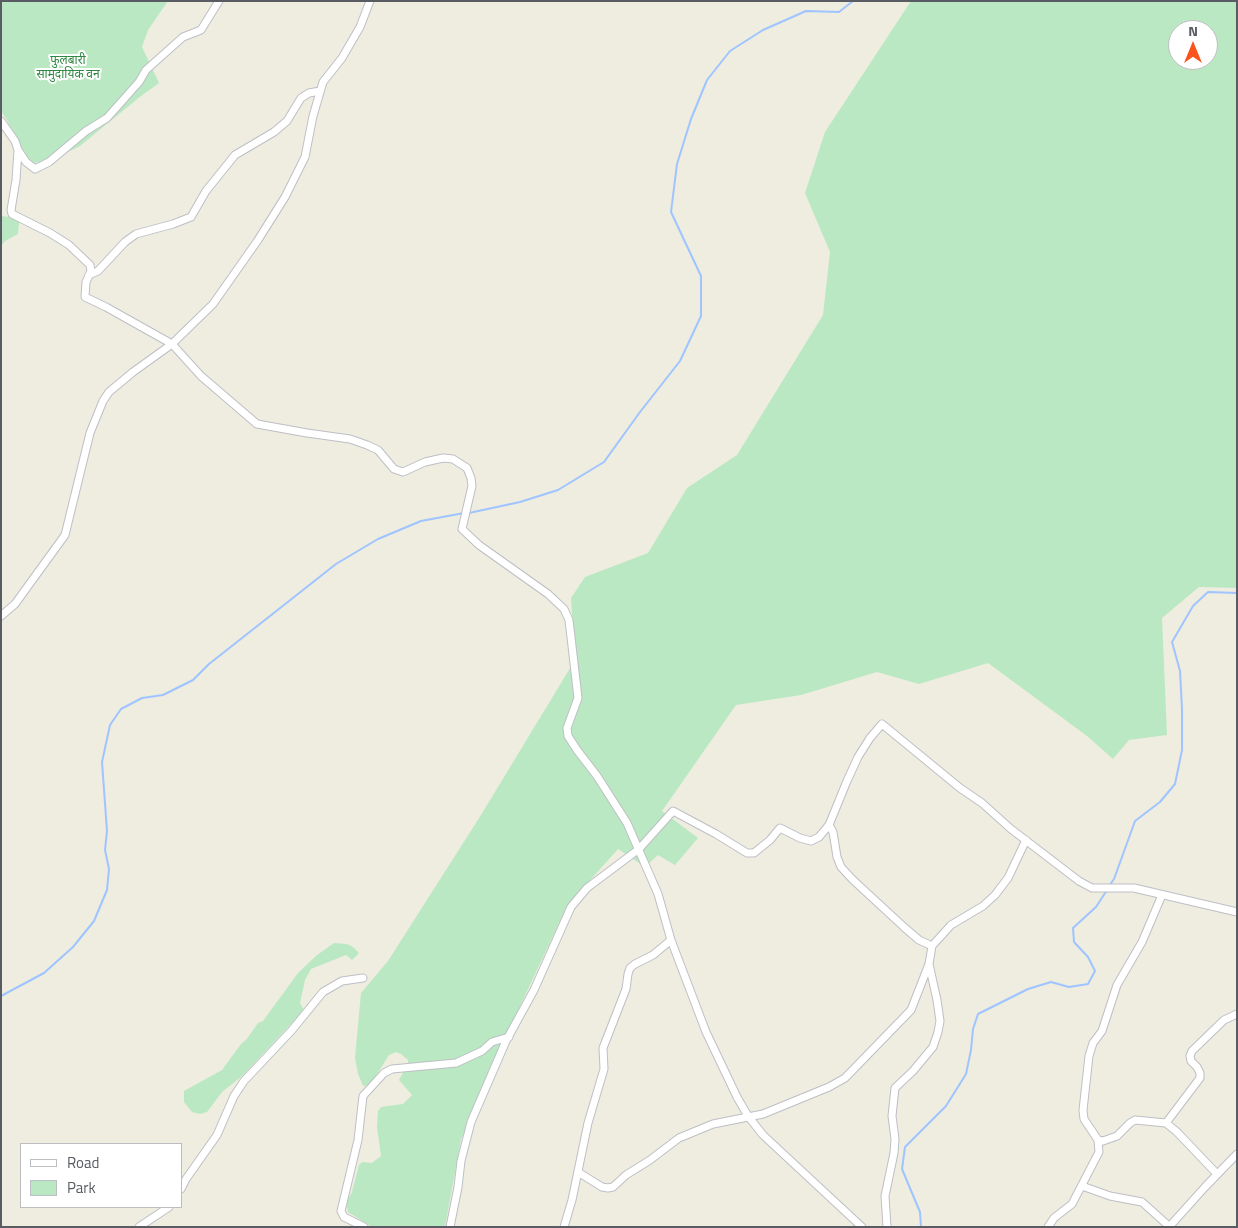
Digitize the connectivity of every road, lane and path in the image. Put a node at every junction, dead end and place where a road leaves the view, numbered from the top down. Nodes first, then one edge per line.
1 (219, 1) edge
2 (370, 1) edge
3 (320, 91) junction
4 (1, 121) edge
5 (18, 150) junction
6 (89, 275) junction
7 (172, 344) junction
8 (1, 616) edge
9 (829, 824) junction
10 (1026, 840) junction
11 (639, 849) junction
12 (1162, 895) junction
13 (1237, 912) edge
14 (671, 940) junction
15 (932, 946) junction
16 (929, 964) junction
17 (363, 978) dead end
18 (1237, 1014) edge
19 (508, 1037) junction
20 (748, 1116) junction
21 (1166, 1123) junction
22 (1098, 1140) junction
23 (1237, 1154) edge
24 (578, 1172) junction
25 (1217, 1174) junction
26 (1082, 1186) junction
27 (182, 1187) edge
28 (168, 1208) edge
29 (139, 1227) edge
30 (364, 1227) edge
31 (450, 1227) edge
32 (564, 1227) edge
33 (862, 1227) edge
34 (887, 1227) edge
35 (1048, 1227) edge
36 (1170, 1227) edge

1 - 5 street
2 - 3 street
3 - 6 street
3 - 7 street
4 - 5 street
5 - 6 street
6 - 7 street
7 - 8 street
7 - 11 street
9 - 10 street
9 - 11 street
9 - 15 street
10 - 12 street
10 - 15 street
11 - 14 street
11 - 19 street
12 - 13 street
12 - 22 street
14 - 20 street
14 - 24 street
15 - 16 street
16 - 20 street
16 - 34 street
17 - 27 street
18 - 21 street
19 - 30 street
19 - 31 street
20 - 24 street
20 - 33 street
21 - 22 street
21 - 25 street
22 - 26 street
23 - 25 street
24 - 32 street
25 - 36 street
26 - 35 street
26 - 36 street
28 - 29 street

